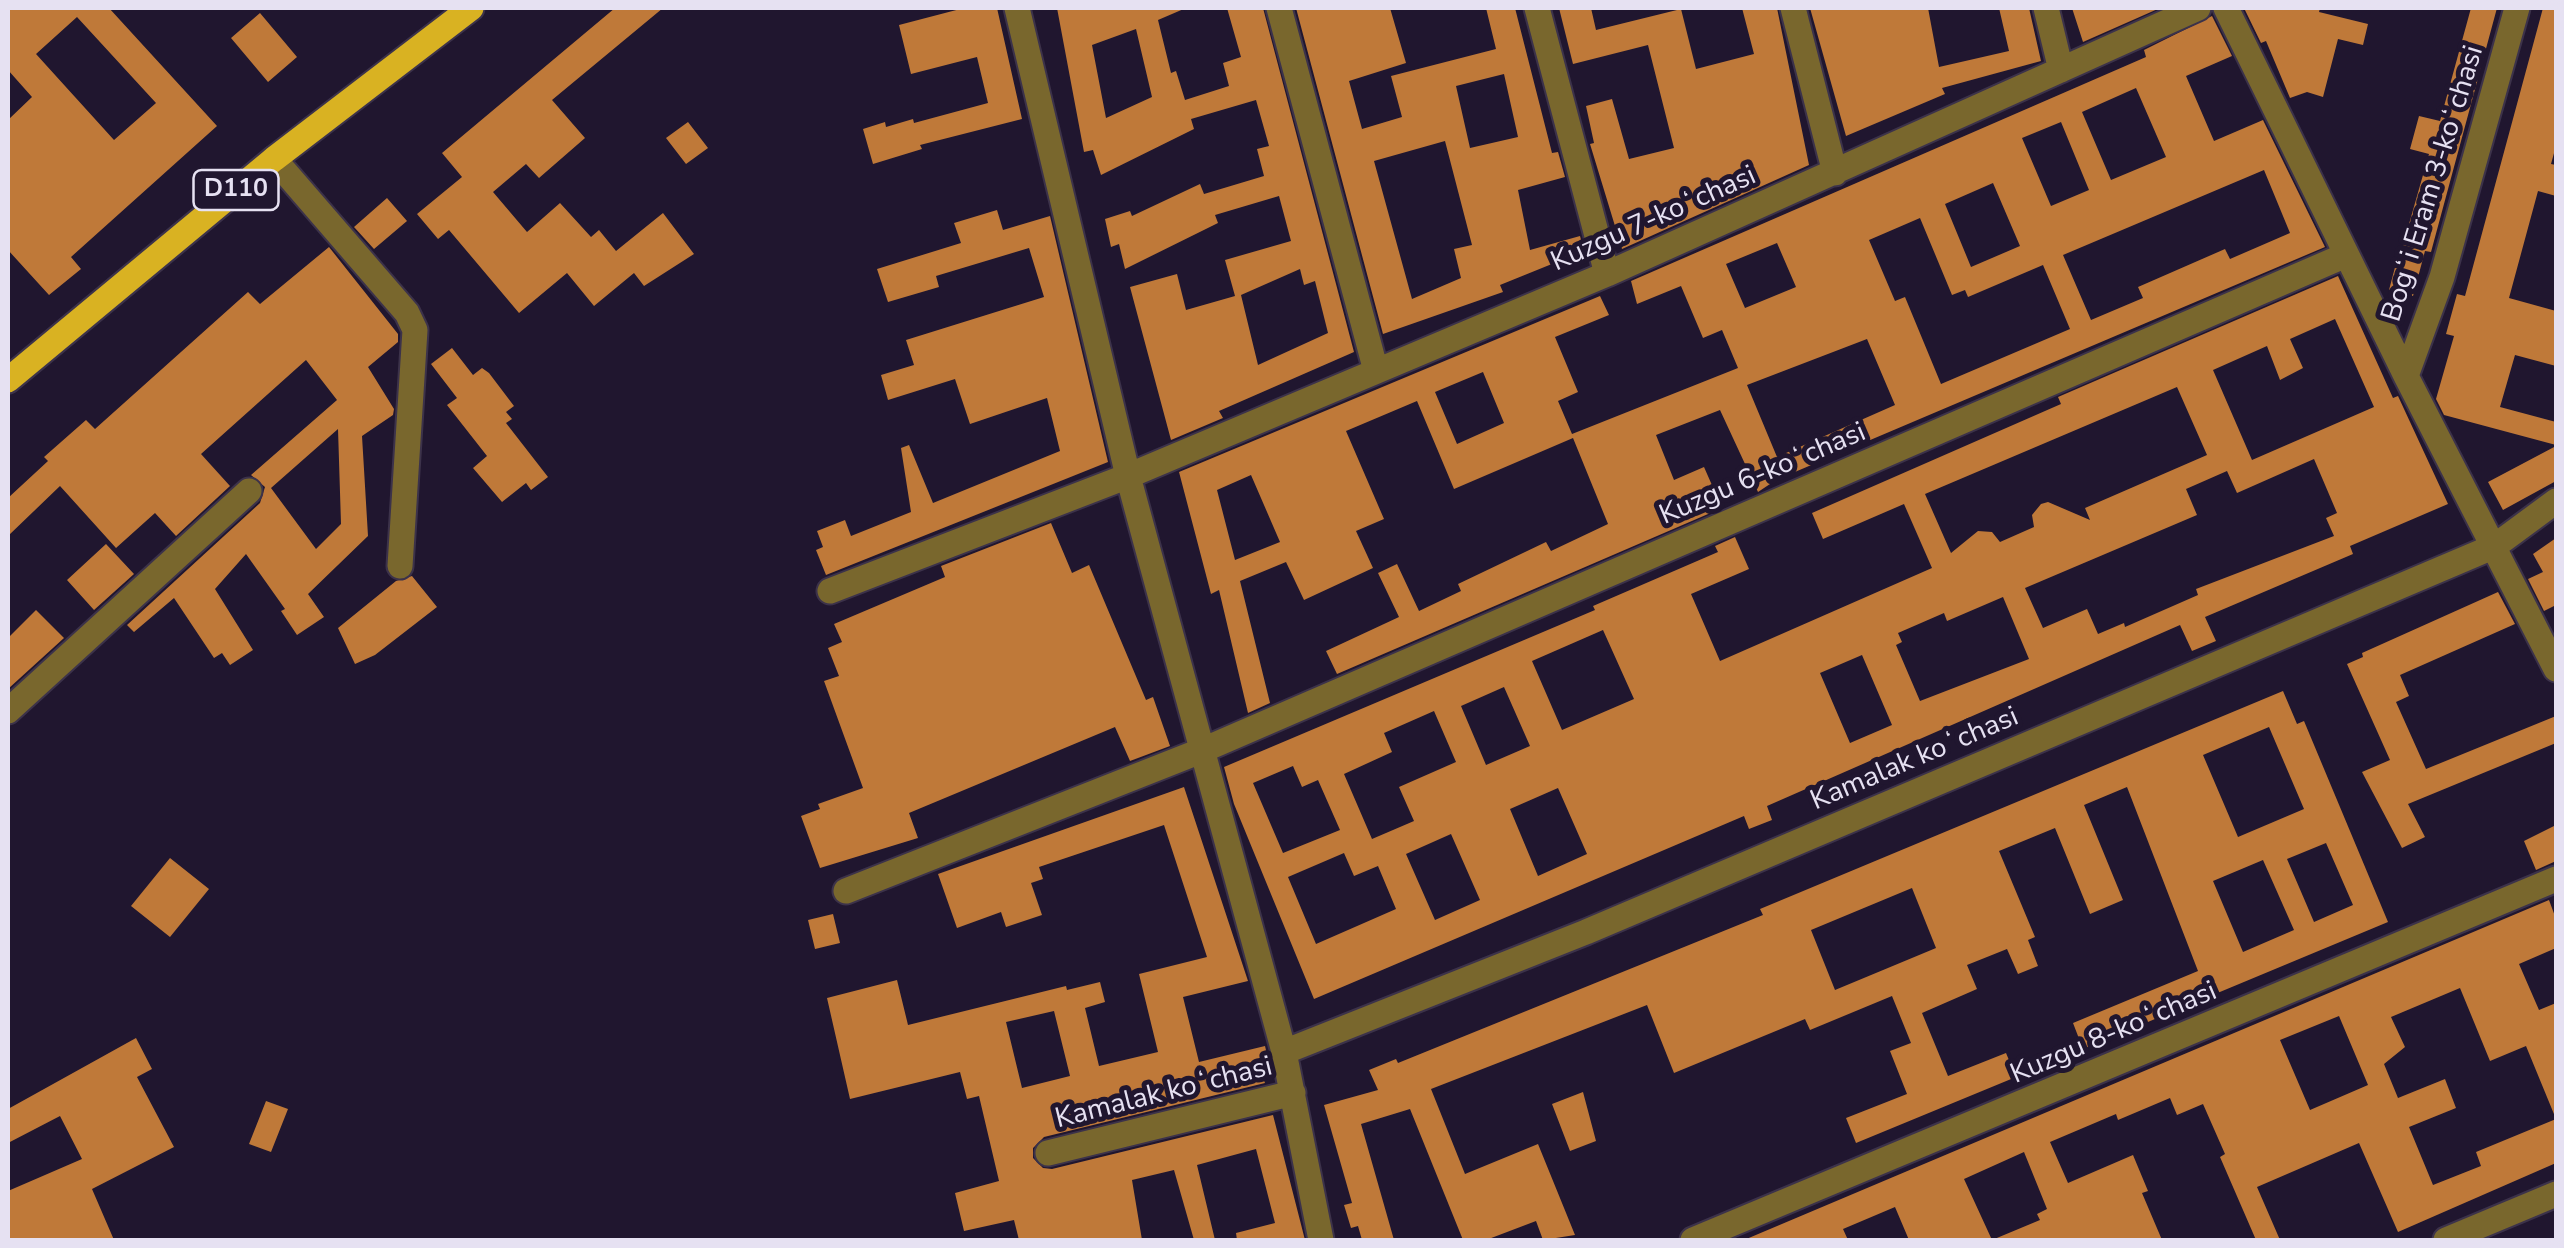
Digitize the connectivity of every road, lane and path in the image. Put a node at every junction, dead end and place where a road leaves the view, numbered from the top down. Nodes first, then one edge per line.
1 (471, 8) edge
2 (1018, 8) edge
3 (1279, 8) edge
4 (1537, 8) edge
5 (1793, 8) edge
6 (2046, 8) edge
7 (2198, 8) edge
8 (2226, 8) edge
9 (2517, 8) edge
10 (2061, 70) junction
11 (274, 160) junction
12 (1835, 173) junction
13 (2346, 255) junction
14 (1607, 274) junction
15 (1376, 372) junction
16 (2406, 376) junction
17 (8, 380) edge
18 (1128, 476) junction
19 (249, 491) dead end
20 (2556, 501) edge
21 (2495, 546) junction
22 (400, 566) dead end
23 (830, 591) dead end
24 (2554, 657) edge
25 (8, 711) edge
26 (1203, 750) junction
27 (2556, 879) edge
28 (846, 891) dead end
29 (1284, 1052) junction
30 (1294, 1093) junction
31 (1048, 1153) dead end
32 (2556, 1194) edge
33 (1320, 1240) edge
34 (1693, 1240) edge
35 (2446, 1240) edge

1 - 11 main road, D110
2 - 18 street
3 - 15 street
4 - 14 street
5 - 12 street
6 - 10 street
7 - 10 street, Kuzgu 7-koʻchasi
8 - 13 street
9 - 16 street, Bogʻi Eram 3-koʻchasi
10 - 12 street, Kuzgu 7-koʻchasi
11 - 17 main road, D110
11 - 22 street
12 - 14 street, Kuzgu 7-koʻchasi
13 - 16 street
13 - 26 street, Kuzgu 6-koʻchasi
14 - 15 street, Kuzgu 7-koʻchasi
15 - 18 street, Kuzgu 7-koʻchasi
16 - 21 street
18 - 23 street, Kuzgu 7-koʻchasi
18 - 26 street
19 - 25 street
20 - 21 street, Kamalak koʻchasi
21 - 24 street
21 - 29 street, Kamalak koʻchasi
26 - 28 street, Kuzgu 6-koʻchasi
26 - 29 street
27 - 34 street, Kuzgu 8-koʻchasi
29 - 30 street
30 - 31 street, Kamalak koʻchasi
30 - 33 street
32 - 35 street

